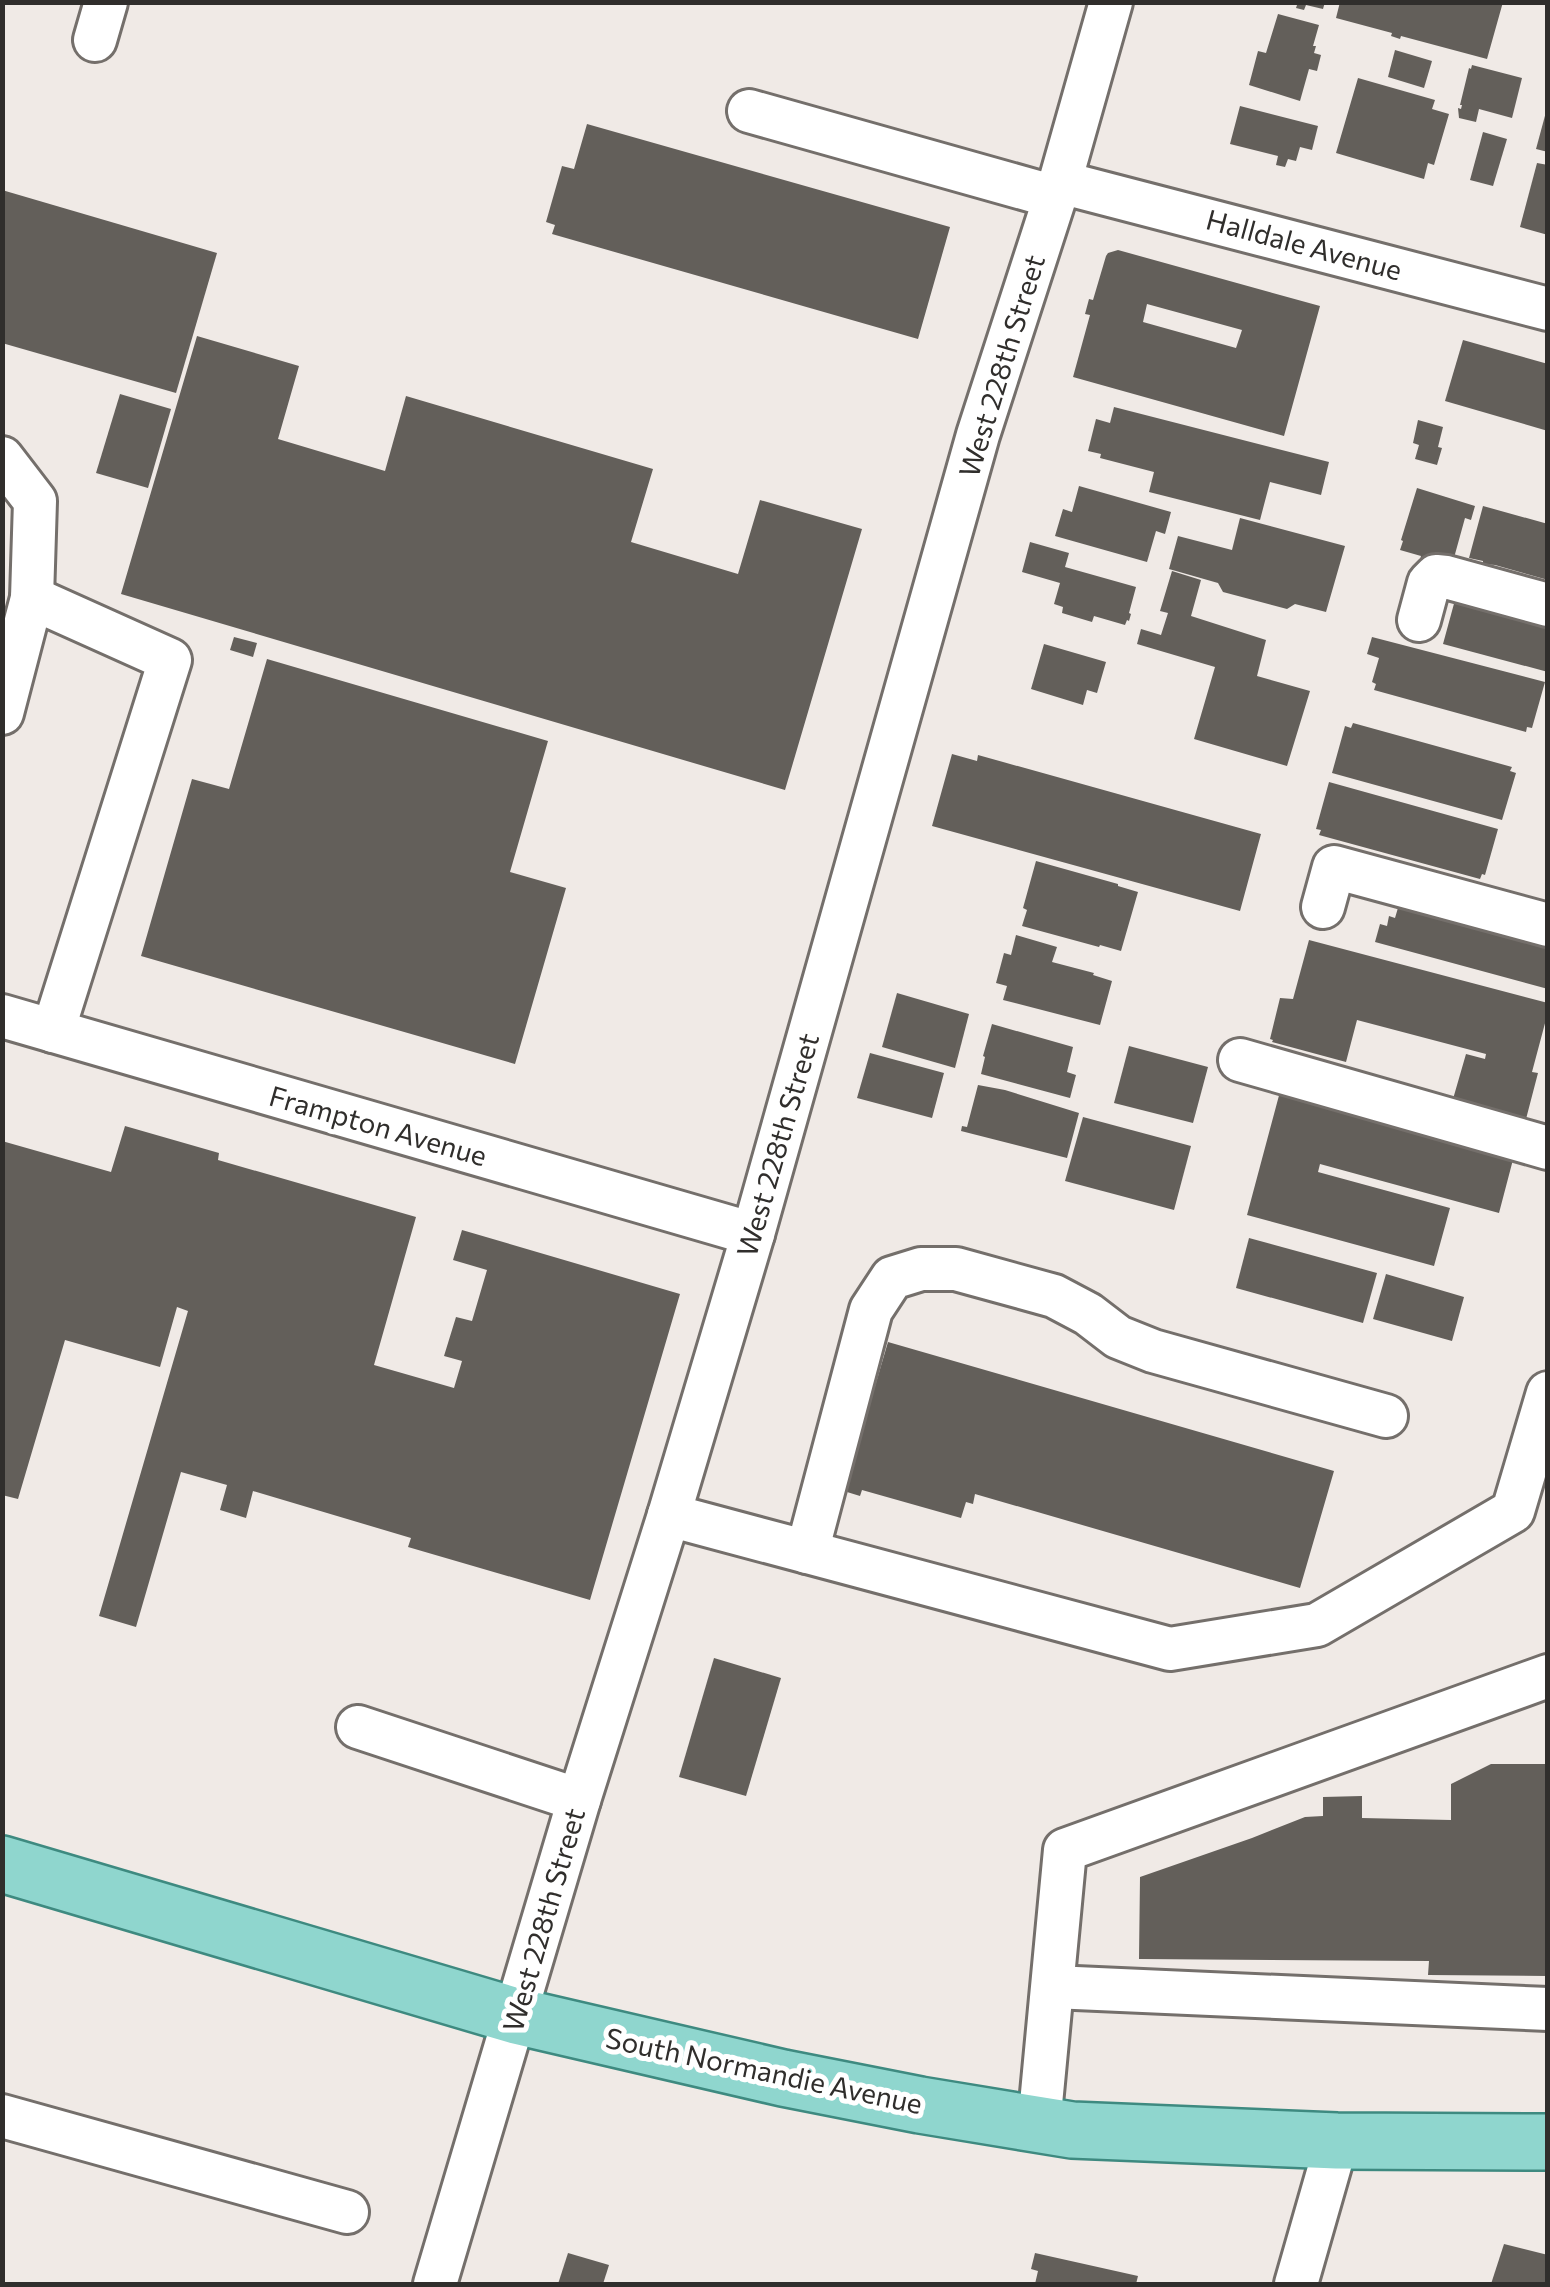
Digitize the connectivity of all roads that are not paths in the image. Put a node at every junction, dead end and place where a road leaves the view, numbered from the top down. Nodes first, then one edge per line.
1 (1111, 2) edge
2 (748, 111) dead end
3 (1058, 190) junction
4 (1548, 308) edge
5 (2, 458) edge
6 (32, 598) junction
7 (1548, 605) edge
8 (1419, 620) dead end
9 (2, 714) edge
10 (1323, 907) dead end
11 (1548, 925) edge
12 (2, 1016) edge
13 (53, 1031) junction
14 (1240, 1060) dead end
15 (1548, 1148) edge
16 (754, 1234) junction
17 (1548, 1392) edge
18 (1386, 1416) dead end
19 (1528, 1490) edge
20 (670, 1515) junction
21 (807, 1552) junction
22 (1548, 1676) edge
23 (358, 1728) dead end
24 (579, 1800) junction
25 (2, 1864) edge
26 (1053, 1988) junction
27 (1548, 2009) edge
28 (516, 2016) junction
29 (2, 2116) edge
30 (1040, 2125) junction
31 (1337, 2141) junction
32 (1548, 2142) edge
33 (346, 2212) dead end
34 (435, 2284) edge
35 (1296, 2284) edge

1 - 3 street, West 228th Street
2 - 3 street, Halldale Avenue
3 - 4 street, Halldale Avenue
3 - 16 street, West 228th Street
5 - 6 street
6 - 9 street
6 - 13 street
7 - 8 street
10 - 11 street
12 - 13 street, Frampton Avenue
13 - 16 street, Frampton Avenue
14 - 15 street
16 - 20 street, West 228th Street
17 - 19 street
18 - 21 street
19 - 21 street
20 - 21 street
20 - 24 street, West 228th Street
22 - 26 street
23 - 24 street
24 - 28 street, West 228th Street
25 - 28 main road, South Normandie Avenue
26 - 27 street
26 - 30 street
28 - 30 main road, South Normandie Avenue
28 - 34 street, West 228th Street
29 - 33 street
30 - 31 main road, South Normandie Avenue
31 - 32 main road, South Normandie Avenue
31 - 35 street

